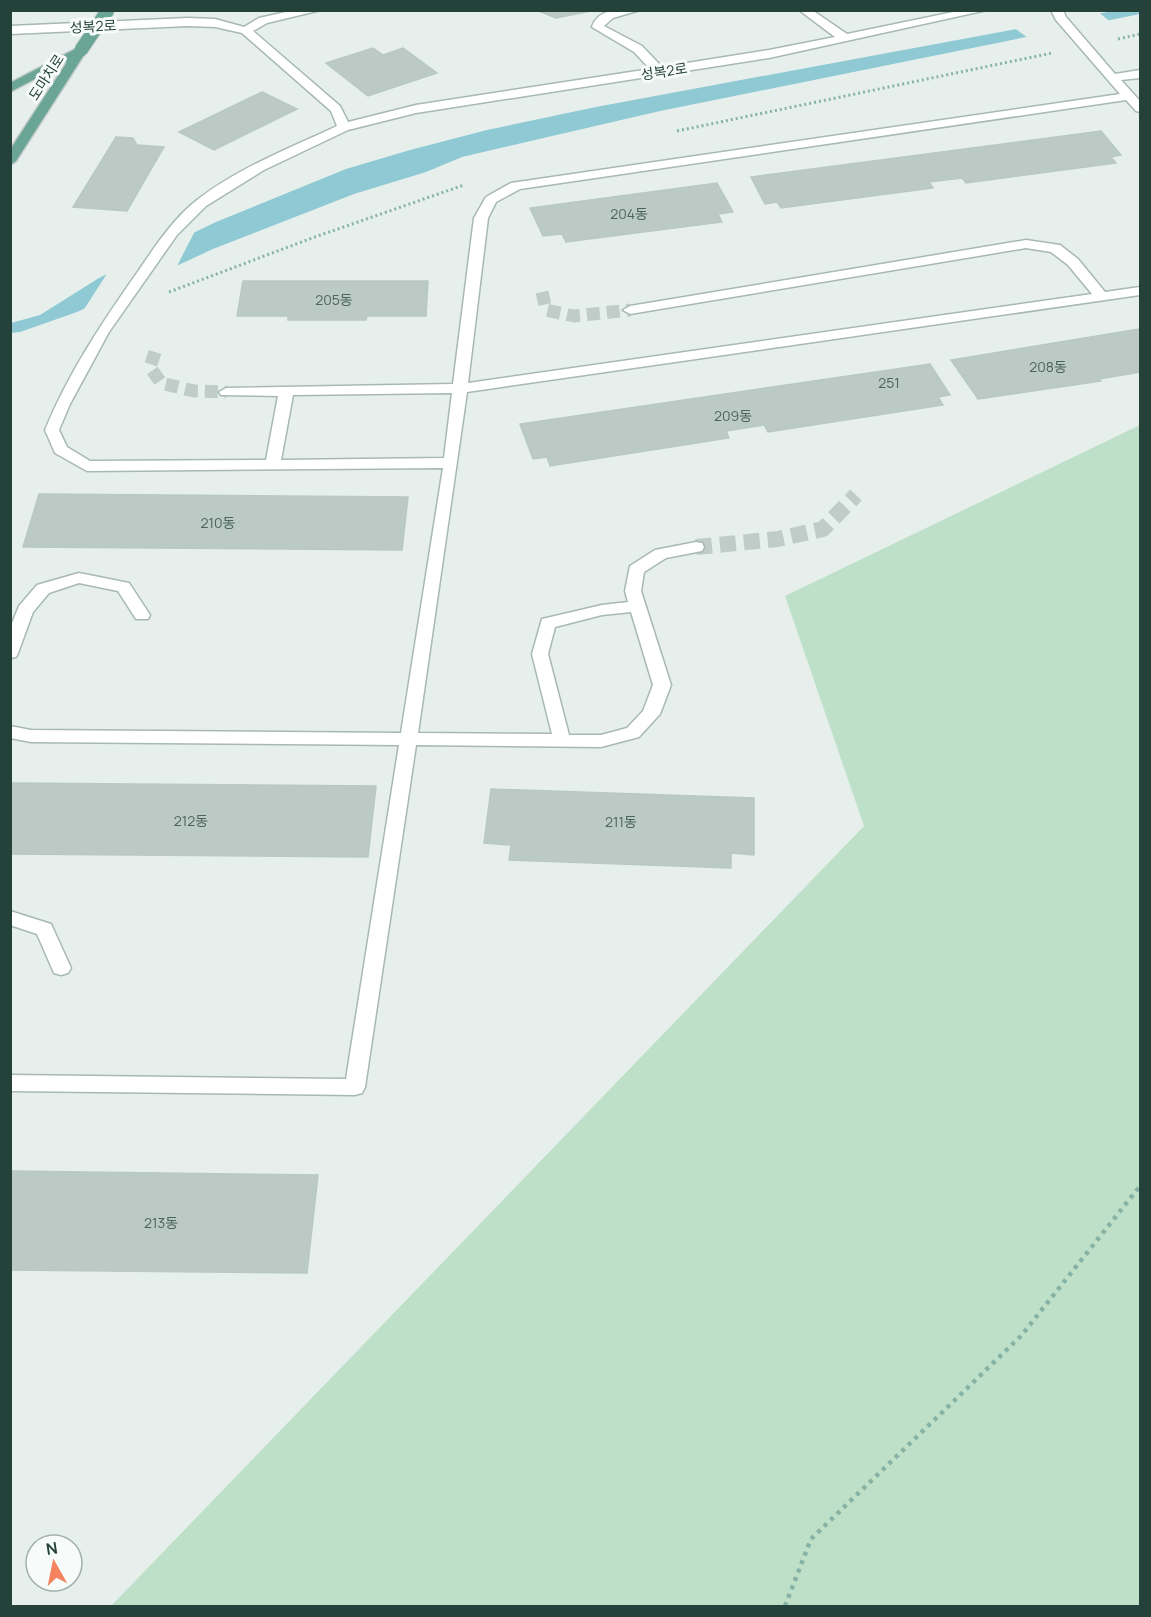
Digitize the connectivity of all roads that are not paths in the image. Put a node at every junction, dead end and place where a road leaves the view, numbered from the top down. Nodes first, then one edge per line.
1 (108, 10) edge
2 (316, 10) edge
3 (635, 10) edge
4 (804, 10) edge
5 (982, 10) edge
6 (1059, 14) edge
7 (10, 30) edge
8 (246, 31) junction
9 (845, 38) junction
10 (81, 50) junction
11 (660, 72) junction
12 (1140, 74) edge
13 (1113, 78) junction
14 (10, 88) edge
15 (1135, 102) edge
16 (344, 127) junction
17 (10, 161) edge
18 (1140, 291) edge
19 (1102, 297) junction
20 (630, 310) tunnel mouth
21 (460, 388) junction
22 (286, 391) junction
23 (226, 392) tunnel mouth
24 (451, 463) junction
25 (273, 464) junction
26 (696, 547) tunnel mouth
27 (638, 606) junction
28 (142, 615) dead end
29 (10, 653) edge
30 (10, 732) edge
31 (407, 739) junction
32 (562, 741) junction
33 (10, 918) edge
34 (61, 968) dead end
35 (10, 1083) edge

1 - 10 main road, 도마치로, bridge
2 - 8 street
3 - 11 street
4 - 9 street
5 - 9 street, 성복2로
6 - 13 street
7 - 8 street, 성복2로
8 - 16 street, 성복2로
9 - 11 street, 성복2로
10 - 14 main road
10 - 17 main road, 도마치로
11 - 16 street, 성복2로
12 - 13 street
13 - 15 street
15 - 21 street
16 - 25 street, 성복2로
18 - 19 street
19 - 20 street
19 - 21 street
21 - 22 street
21 - 24 street
22 - 23 street
22 - 25 street
24 - 25 street, 성복2로
24 - 31 street
26 - 27 street
27 - 32 street
27 - 32 street
28 - 29 street
30 - 31 street
31 - 32 street
31 - 35 street
33 - 34 street

